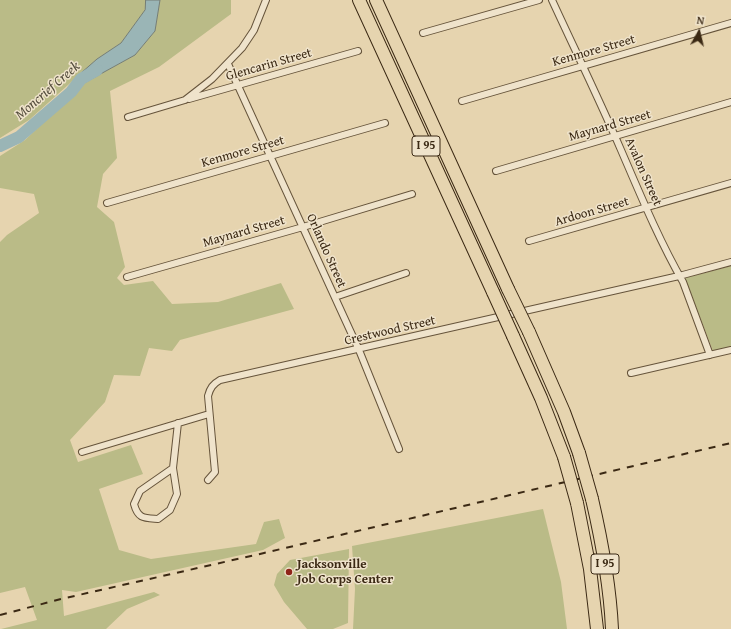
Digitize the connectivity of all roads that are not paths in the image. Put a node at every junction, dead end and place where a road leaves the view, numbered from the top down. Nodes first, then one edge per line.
1 (266, 0) edge
2 (359, 0) edge
3 (376, 0) edge
4 (539, 0) edge
5 (552, 0) edge
6 (731, 23) edge
7 (423, 33) dead end
8 (358, 51) dead end
9 (228, 64) junction
10 (583, 66) junction
11 (239, 86) junction
12 (185, 100) junction
13 (462, 101) dead end
14 (731, 102) edge
15 (128, 117) dead end
16 (385, 123) dead end
17 (615, 136) junction
18 (270, 156) junction
19 (496, 171) dead end
20 (731, 183) edge
21 (412, 194) dead end
22 (107, 203) dead end
23 (646, 207) junction
24 (303, 227) junction
25 (529, 242) dead end
26 (731, 262) edge
27 (406, 273) dead end
28 (679, 276) junction
29 (127, 277) dead end
30 (335, 297) junction
31 (358, 350) junction
32 (731, 350) edge
33 (710, 355) junction
34 (631, 373) dead end
35 (209, 414) junction
36 (178, 424) junction
37 (399, 449) dead end
38 (82, 452) dead end
39 (173, 468) junction
40 (208, 480) dead end
41 (597, 629) edge
42 (612, 629) edge

1 - 9 street
2 - 41 highway, I 95, bridge
3 - 42 highway, I 95, bridge
4 - 7 street
5 - 10 street, Avalon Street
6 - 10 street, Kenmore Street
8 - 11 street, Glencarin Street
9 - 11 street, Orlando Street
9 - 12 street
10 - 13 street, Kenmore Street
10 - 17 street, Avalon Street
11 - 12 street, Glencarin Street
11 - 18 street, Orlando Street
12 - 15 street, Glencarin Street
14 - 17 street, Maynard Street
16 - 18 street, Kenmore Street
17 - 19 street, Maynard Street
17 - 23 street, Avalon Street
18 - 22 street, Kenmore Street
18 - 24 street, Orlando Street
20 - 23 street, Ardoon Street
21 - 24 street, Maynard Street
23 - 25 street, Ardoon Street
23 - 28 street, Avalon Street
24 - 29 street, Maynard Street
24 - 30 street, Orlando Street
26 - 28 street, Crestwood Street
27 - 30 street
28 - 31 street, Crestwood Street
28 - 33 street, Avalon Street
30 - 31 street, Orlando Street
31 - 35 street, Crestwood Street
31 - 37 street, Orlando Street
32 - 33 street
33 - 34 street
35 - 36 street
35 - 40 street, Crestwood Street
36 - 38 street
36 - 39 street
39 - 39 street

